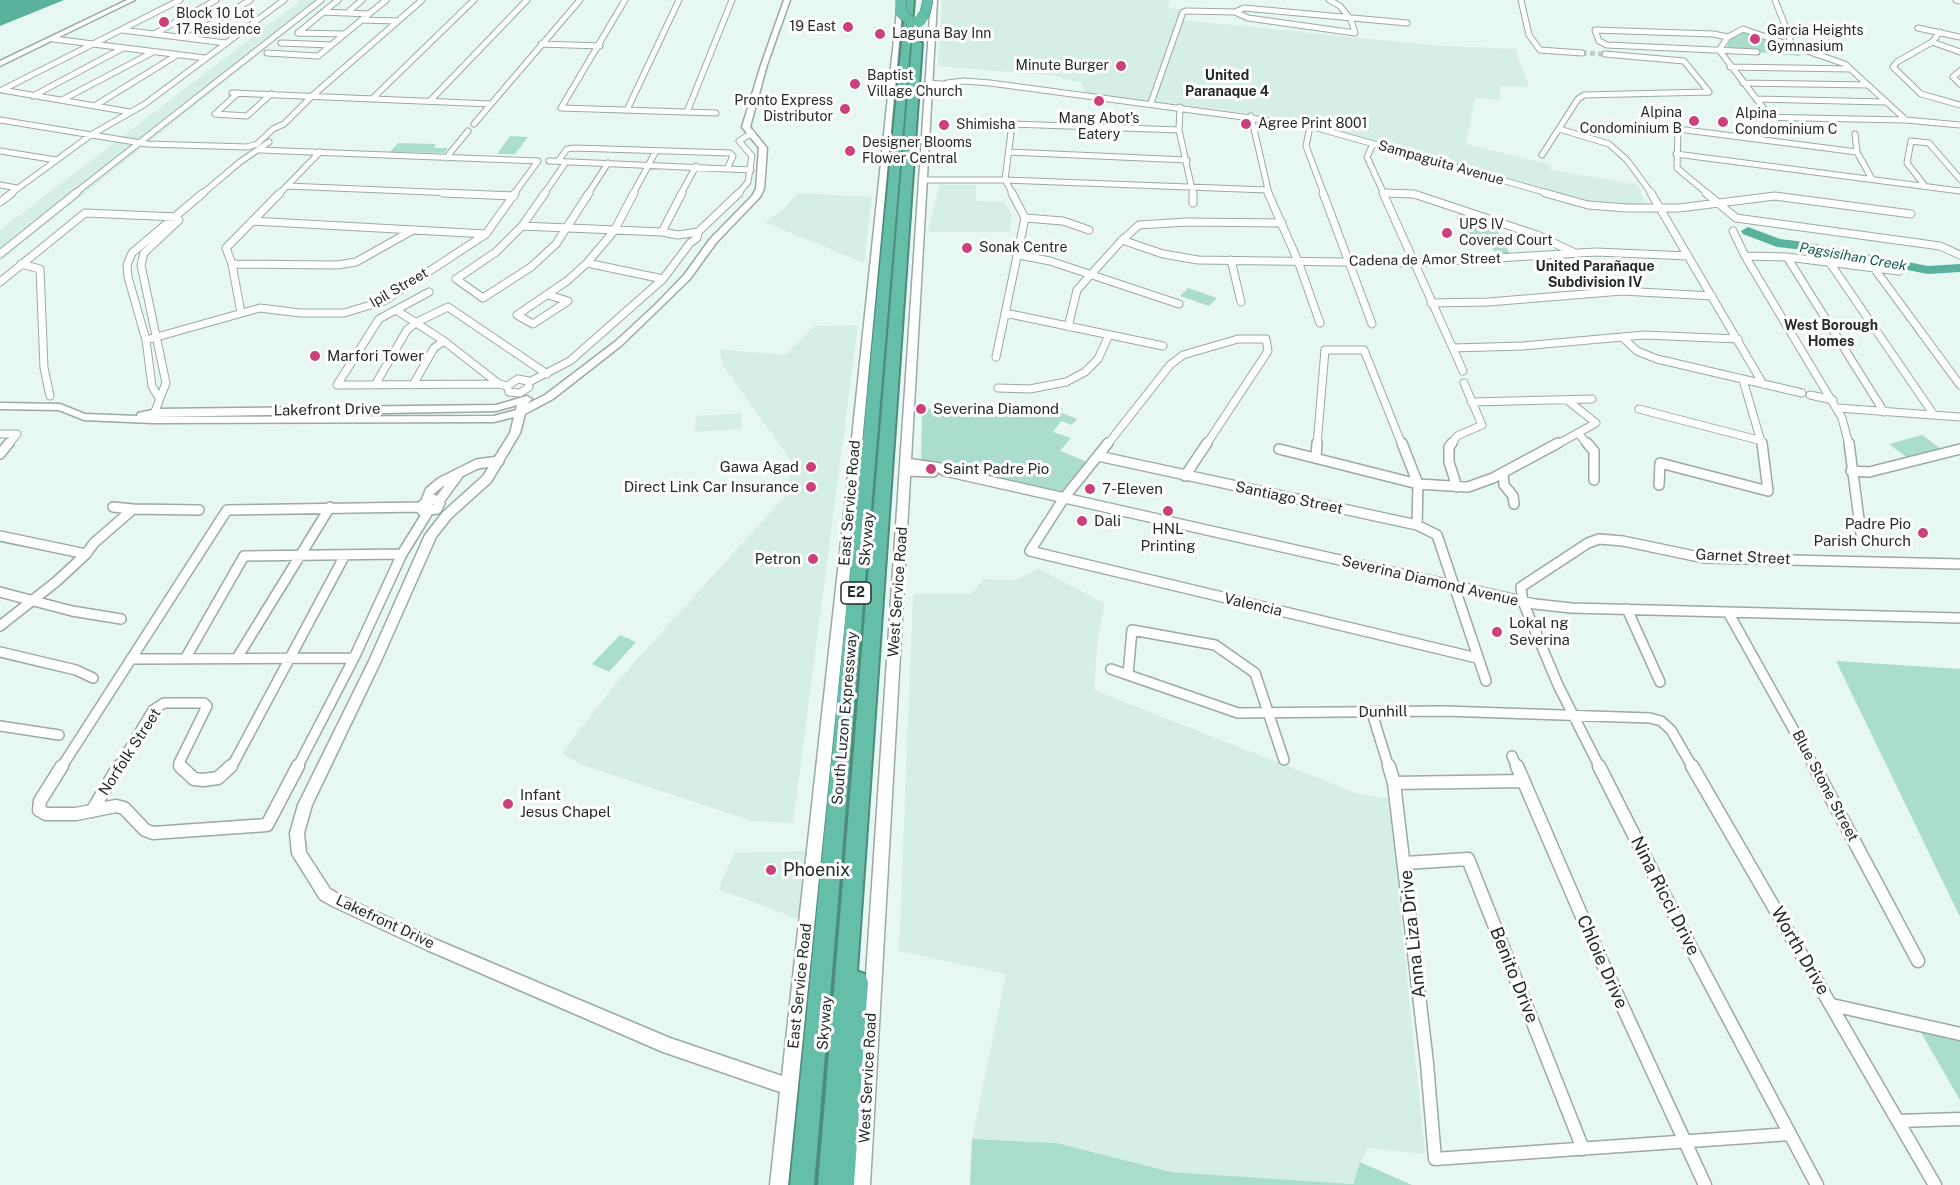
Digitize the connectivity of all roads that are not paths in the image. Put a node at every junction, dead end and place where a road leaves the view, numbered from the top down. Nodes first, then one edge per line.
1 (132, 0) edge
2 (180, 0) edge
3 (216, 0) edge
4 (250, 0) edge
5 (284, 0) edge
6 (321, 0) edge
7 (338, 0) edge
8 (362, 0) edge
9 (386, 0) edge
10 (422, 0) edge
11 (474, 0) edge
12 (527, 0) edge
13 (580, 0) edge
14 (625, 0) edge
15 (679, 0) edge
16 (732, 0) edge
17 (787, 0) edge
18 (901, 0) edge
19 (911, 0) edge
20 (922, 0) edge
21 (928, 0) edge
22 (934, 0) edge
23 (1329, 0) edge
24 (1521, 0) edge
25 (1775, 0) edge
26 (323, 12) junction
27 (1235, 12) junction
28 (347, 13) junction
29 (369, 14) junction
30 (362, 20) junction
31 (1351, 20) junction
32 (398, 21) junction
33 (915, 22) junction
34 (1407, 23) dead end
35 (1918, 28) dead end
36 (122, 30) junction
37 (1940, 32) junction
38 (154, 34) junction
39 (344, 34) junction
40 (1728, 37) junction
41 (1960, 37) edge
42 (188, 38) junction
43 (53, 39) junction
44 (1932, 42) junction
45 (226, 43) junction
46 (280, 43) dead end
47 (1789, 43) junction
48 (92, 44) junction
49 (541, 44) junction
50 (331, 45) junction
51 (600, 46) junction
52 (123, 48) junction
53 (1719, 50) junction
54 (153, 52) junction
55 (1757, 52) dead end
56 (1960, 52) edge
57 (267, 53) dead end
58 (1582, 53) tunnel mouth
59 (1605, 54) tunnel mouth
60 (177, 55) junction
61 (205, 58) junction
62 (2, 63) edge
63 (1730, 67) junction
64 (1852, 69) junction
65 (1960, 71) edge
66 (929, 83) junction
67 (1743, 83) junction
68 (1960, 84) edge
69 (1868, 85) junction
70 (272, 94) junction
71 (33, 96) junction
72 (312, 96) junction
73 (372, 99) junction
74 (1756, 99) junction
75 (62, 100) junction
76 (430, 101) junction
77 (1885, 102) junction
78 (490, 104) junction
79 (1151, 104) junction
80 (96, 105) junction
81 (1960, 105) edge
82 (1180, 107) junction
83 (627, 110) junction
84 (130, 112) junction
85 (687, 112) junction
86 (716, 113) dead end
87 (1251, 116) junction
88 (1754, 117) dead end
89 (1771, 118) junction
90 (0, 120) edge
91 (1906, 120) junction
92 (284, 124) junction
93 (474, 124) dead end
94 (1960, 125) edge
95 (1310, 126) junction
96 (1559, 129) junction
97 (1179, 130) junction
98 (468, 132) dead end
99 (752, 134) junction
100 (1855, 134) dead end
101 (92, 135) junction
102 (138, 143) junction
103 (1373, 144) junction
104 (260, 150) junction
105 (0, 151) edge
106 (656, 151) junction
107 (320, 152) junction
108 (1009, 152) junction
109 (1857, 152) junction
110 (1676, 154) junction
111 (1542, 155) dead end
112 (446, 158) junction
113 (56, 160) junction
114 (1187, 160) junction
115 (549, 161) dead end
116 (558, 161) junction
117 (566, 162) junction
118 (608, 164) junction
119 (651, 165) junction
120 (696, 166) junction
121 (728, 167) junction
122 (751, 170) junction
123 (1872, 179) junction
124 (1960, 179) edge
125 (923, 180) junction
126 (1005, 180) junction
127 (0, 185) edge
128 (287, 186) junction
129 (1925, 186) junction
130 (17, 188) junction
131 (1193, 189) junction
132 (1268, 189) junction
133 (1960, 191) edge
134 (1385, 193) junction
135 (514, 196) junction
136 (0, 202) edge
137 (1193, 203) dead end
138 (1720, 205) junction
139 (1659, 208) junction
140 (1911, 214) dead end
141 (180, 215) junction
142 (1024, 218) junction
143 (252, 221) junction
144 (1282, 224) junction
145 (522, 226) junction
146 (413, 229) junction
147 (567, 229) junction
148 (1089, 230) dead end
149 (614, 231) junction
150 (1733, 231) dead end
151 (662, 232) junction
152 (698, 232) junction
153 (486, 234) junction
154 (678, 235) junction
155 (1122, 240) junction
156 (690, 243) junction
157 (1575, 253) junction
158 (0, 255) edge
159 (1019, 255) junction
160 (1960, 255) edge
161 (1688, 256) junction
162 (1745, 256) junction
163 (1787, 257) junction
164 (1231, 260) junction
165 (1298, 261) junction
166 (1349, 261) junction
167 (1830, 262) junction
168 (587, 263) junction
169 (1415, 263) junction
170 (21, 264) junction
171 (232, 264) junction
172 (1874, 268) junction
173 (1899, 271) dead end
174 (1090, 273) junction
175 (663, 279) junction
176 (0, 282) edge
177 (429, 292) dead end
178 (548, 295) junction
179 (1712, 296) junction
180 (1241, 302) dead end
181 (1431, 303) junction
182 (1179, 304) dead end
183 (396, 310) junction
184 (241, 313) junction
185 (1005, 313) junction
186 (417, 322) junction
187 (1320, 323) dead end
188 (1372, 324) dead end
189 (1068, 327) junction
190 (1109, 335) junction
191 (158, 337) junction
192 (1622, 337) junction
193 (1738, 339) junction
194 (146, 340) junction
195 (444, 341) junction
196 (1163, 346) dead end
197 (1453, 348) junction
198 (996, 357) dead end
199 (1463, 371) dead end
200 (547, 374) junction
201 (1743, 380) junction
202 (530, 382) junction
203 (1464, 383) dead end
204 (1762, 384) junction
205 (375, 385) junction
206 (413, 385) junction
207 (503, 385) junction
208 (1960, 385) edge
209 (998, 388) dead end
210 (50, 396) dead end
211 (159, 398) junction
212 (1592, 399) dead end
213 (1567, 400) junction
214 (1471, 402) junction
215 (1835, 404) junction
216 (0, 406) edge
217 (522, 407) junction
218 (1639, 409) dead end
219 (1884, 412) junction
220 (1934, 415) junction
221 (154, 416) junction
222 (1960, 417) edge
223 (0, 434) edge
224 (1578, 434) junction
225 (1762, 441) junction
226 (1279, 449) dead end
227 (1960, 449) edge
228 (1, 452) edge
229 (1098, 456) junction
230 (1316, 457) junction
231 (499, 460) junction
232 (906, 467) junction
233 (1851, 471) junction
234 (1503, 473) junction
235 (458, 475) junction
236 (1185, 476) junction
237 (1594, 480) dead end
238 (1418, 484) junction
239 (1659, 485) dead end
240 (1457, 487) junction
241 (1064, 498) junction
242 (1514, 504) dead end
243 (113, 507) dead end
244 (330, 507) junction
245 (425, 507) junction
246 (133, 509) junction
247 (199, 510) dead end
248 (1417, 525) junction
249 (1861, 534) dead end
250 (0, 536) edge
251 (86, 554) junction
252 (302, 554) junction
253 (402, 554) junction
254 (345, 555) junction
255 (1960, 564) edge
256 (1453, 587) junction
257 (0, 592) edge
258 (32, 600) junction
259 (1523, 602) junction
260 (1627, 609) junction
261 (1728, 612) junction
262 (1960, 618) edge
263 (121, 619) dead end
264 (0, 626) edge
265 (0, 652) edge
266 (237, 658) junction
267 (290, 658) junction
268 (354, 658) junction
269 (1476, 658) junction
270 (132, 659) junction
271 (185, 659) junction
272 (1111, 669) dead end
273 (1128, 675) junction
274 (93, 678) dead end
275 (1486, 681) dead end
276 (1660, 682) dead end
277 (1269, 713) junction
278 (1372, 713) junction
279 (1573, 714) junction
280 (1661, 721) joint
281 (0, 726) edge
282 (59, 735) dead end
283 (1512, 756) dead end
284 (1284, 760) dead end
285 (1523, 781) junction
286 (1394, 783) junction
287 (92, 811) junction
288 (1405, 863) junction
289 (1918, 961) dead end
290 (1832, 1005) junction
291 (1960, 1034) edge
292 (789, 1087) junction
293 (1960, 1119) edge
294 (1898, 1121) junction
295 (1790, 1134) junction
296 (1685, 1141) junction
297 (1583, 1149) junction
298 (779, 1185) edge
299 (802, 1185) edge
300 (811, 1185) edge
301 (830, 1185) edge
302 (843, 1185) edge
303 (861, 1185) edge
304 (1705, 1185) edge
305 (1817, 1185) edge
306 (1935, 1185) edge

1 - 43 main road
2 - 36 street
3 - 38 street
4 - 42 street
5 - 45 street
6 - 102 street
7 - 26 street
8 - 28 street
9 - 29 street
10 - 32 street
11 - 73 street
12 - 76 street
13 - 49 street
14 - 51 street
15 - 83 street
16 - 85 street
17 - 99 main road, Lakefront Drive
18 - 33 highway, bridge
18 - 292 main road, East Service Road
19 - 33 highway, Skyway / E2
19 - 299 highway, South Luzon Expressway / E2
20 - 33 highway, Skyway / E2
20 - 302 highway, South Luzon Expressway / E2
21 - 33 highway, bridge
22 - 66 main road, West Service Road
23 - 31 street
24 - 58 street
25 - 47 street
26 - 28 street
26 - 39 street
27 - 31 street
27 - 31 street
27 - 79 street
28 - 29 street
29 - 30 street
30 - 32 street
30 - 39 street
31 - 34 street
32 - 72 street
33 - 300 highway, Skyway / E2
33 - 301 highway, Skyway / E2
35 - 37 street
36 - 38 street
36 - 48 street
37 - 41 street
37 - 44 street
38 - 42 street
39 - 50 street
40 - 47 street
40 - 53 street
40 - 53 street
42 - 45 street
43 - 48 street
43 - 62 main road
44 - 56 street
44 - 81 street
45 - 61 street
46 - 50 street
47 - 64 street
48 - 52 street
48 - 71 street
49 - 51 street
49 - 78 street
50 - 57 street
51 - 83 street
52 - 54 street
52 - 71 street
53 - 55 street
53 - 63 street
54 - 60 street
54 - 75 street
59 - 96 street
60 - 61 street
60 - 80 street
61 - 84 street
63 - 64 street
63 - 67 street
64 - 69 street
65 - 68 street
66 - 79 street, Sampaguita Avenue
66 - 125 main road, West Service Road
67 - 69 street
67 - 74 street
69 - 77 street
70 - 70 street
70 - 72 street
71 - 75 street
72 - 73 street
72 - 92 street
73 - 76 street
74 - 77 street
74 - 89 street
75 - 80 street
76 - 78 street
77 - 91 street
78 - 93 street
79 - 82 street, Sampaguita Avenue
80 - 84 street
82 - 87 street, Sampaguita Avenue
82 - 97 street
83 - 85 street
84 - 101 street
85 - 86 street
87 - 95 street, Sampaguita Avenue
87 - 132 street
88 - 89 street
89 - 91 street
90 - 101 street
91 - 94 street
92 - 102 street
92 - 104 street
95 - 103 street, Sampaguita Avenue
95 - 166 street
96 - 111 street
96 - 139 street
97 - 108 street
97 - 114 street
98 - 112 street
99 - 122 street
99 - 217 main road, Lakefront Drive
100 - 109 street
101 - 102 street
101 - 113 street
102 - 158 street
103 - 134 street
103 - 139 street, Sampaguita Avenue
104 - 107 street
104 - 141 street
105 - 113 street
106 - 116 street
106 - 119 street
106 - 121 street
107 - 112 street
107 - 128 street
108 - 114 street
108 - 126 street
109 - 110 street
109 - 123 street
110 - 123 street
110 - 138 street
112 - 135 street, Ipil Street
113 - 130 street
114 - 131 street
115 - 116 street
116 - 117 street
117 - 118 street
117 - 145 street
118 - 119 street
118 - 147 street
119 - 120 street
119 - 149 street
120 - 121 street
120 - 151 street
121 - 122 street
122 - 152 street
123 - 129 street
124 - 129 street
125 - 126 street
125 - 232 main road, West Service Road
126 - 131 street
126 - 142 street
127 - 130 street
128 - 135 street
128 - 143 street
129 - 133 street
130 - 136 street
131 - 132 street
131 - 137 street
132 - 144 street
134 - 157 street
134 - 169 street
135 - 153 street, Ipil Street
138 - 139 street, Sampaguita Avenue
138 - 140 street, Sampaguita Avenue
138 - 160 street
139 - 161 street
141 - 170 street
141 - 191 street
141 - 194 street
142 - 148 street
142 - 159 street
143 - 146 street
143 - 171 street
144 - 155 street
144 - 165 street
145 - 147 street
145 - 147 street
146 - 153 street
146 - 171 street
147 - 149 street
149 - 151 street
149 - 168 street
150 - 162 street
151 - 154 street
152 - 154 street
152 - 156 street
153 - 184 street, Ipil Street
154 - 156 street
155 - 164 street, Cadena de Amor Street
155 - 174 street
156 - 175 street
157 - 161 street, Cadena de Amor Street
157 - 169 street, Cadena de Amor Street
159 - 174 street
159 - 185 street
161 - 179 street
162 - 163 street
162 - 215 street
163 - 167 street
163 - 219 street
164 - 165 street, Cadena de Amor Street
164 - 180 street
165 - 166 street, Cadena de Amor Street
165 - 187 street
166 - 169 street, Cadena de Amor Street
166 - 188 street
167 - 172 street
167 - 220 street
168 - 175 street
168 - 178 street
169 - 181 street
170 - 176 street
170 - 210 street
171 - 184 street
172 - 173 street
172 - 208 street
174 - 182 street
174 - 189 street
175 - 200 street
177 - 183 street
178 - 178 street
179 - 181 street
179 - 193 street
181 - 197 street
183 - 186 street
183 - 205 street
184 - 191 street, Ipil Street
185 - 189 street
185 - 198 street
186 - 195 street
186 - 200 street
186 - 205 street
189 - 190 street
190 - 196 street
190 - 209 street
191 - 194 street, Ipil Street
191 - 211 street
192 - 193 street
192 - 197 street
192 - 201 street
193 - 204 street
194 - 211 street
195 - 206 street
195 - 207 street
197 - 199 street
200 - 202 street
201 - 204 street
201 - 225 street
202 - 207 street
202 - 207 street
203 - 214 street
204 - 215 street
205 - 206 street
206 - 207 street
211 - 221 street
212 - 213 street
213 - 214 street
213 - 224 street
214 - 240 street
215 - 219 street
215 - 233 street
216 - 221 main road, Lakefront Drive
217 - 221 main road, Lakefront Drive
217 - 231 main road, Lakefront Drive
218 - 225 street
219 - 220 street
220 - 222 street
223 - 228 street
224 - 234 street
224 - 237 street
225 - 239 street
226 - 230 street
227 - 233 street
229 - 236 street, Santiago Street
229 - 236 street
229 - 241 street
230 - 238 street
230 - 238 street
231 - 235 street
231 - 292 main road, Lakefront Drive
232 - 241 street, Severina Diamond Avenue
232 - 303 main road, West Service Road
233 - 249 street
234 - 240 street
234 - 242 street
235 - 245 street
235 - 245 street
236 - 248 street, Santiago Street
238 - 240 street
238 - 248 street
241 - 256 street, Severina Diamond Avenue
241 - 269 street, Valencia
243 - 246 street
244 - 245 street
244 - 252 street
244 - 270 street
245 - 253 street
246 - 247 street
246 - 251 street
248 - 256 street, Santiago Street
250 - 251 street
251 - 258 street
252 - 254 street
252 - 266 street
252 - 271 street
253 - 254 street
253 - 268 street
254 - 267 street
255 - 259 street, Garnet Street
256 - 259 street, Severina Diamond Avenue
256 - 269 street, Santiago Street
257 - 258 street
258 - 263 street
258 - 264 street
259 - 260 street, Severina Diamond Avenue
259 - 279 street, Nina Ricci Drive
260 - 261 street, Severina Diamond Avenue
260 - 276 street
261 - 262 street, Severina Diamond Avenue
261 - 289 street, Blue Stone Street
265 - 274 street
266 - 267 street
266 - 271 street
267 - 268 street
267 - 287 street, Norfolk Street
268 - 287 street
269 - 275 street, Santiago Street
270 - 271 street
270 - 287 street
272 - 273 street, Dunhill
273 - 277 street, Dunhill
273 - 277 street
277 - 278 street, Dunhill
277 - 284 street
278 - 279 street, Dunhill
278 - 286 street, Anna Liza Drive
279 - 280 street, Dunhill
279 - 295 street, Nina Ricci Drive
280 - 290 street, Worth Drive
281 - 282 street
283 - 285 street, Chloie Drive
285 - 286 street
285 - 296 street, Chloie Drive
286 - 288 street, Anna Liza Drive
288 - 297 street, Benito Drive
288 - 297 street, Anna Liza Drive
290 - 291 street
290 - 294 street, Worth Drive
292 - 298 main road, East Service Road
293 - 294 street
294 - 306 street, Worth Drive
295 - 296 street
295 - 305 street, Nina Ricci Drive
296 - 297 street
296 - 304 street, Chloie Drive

